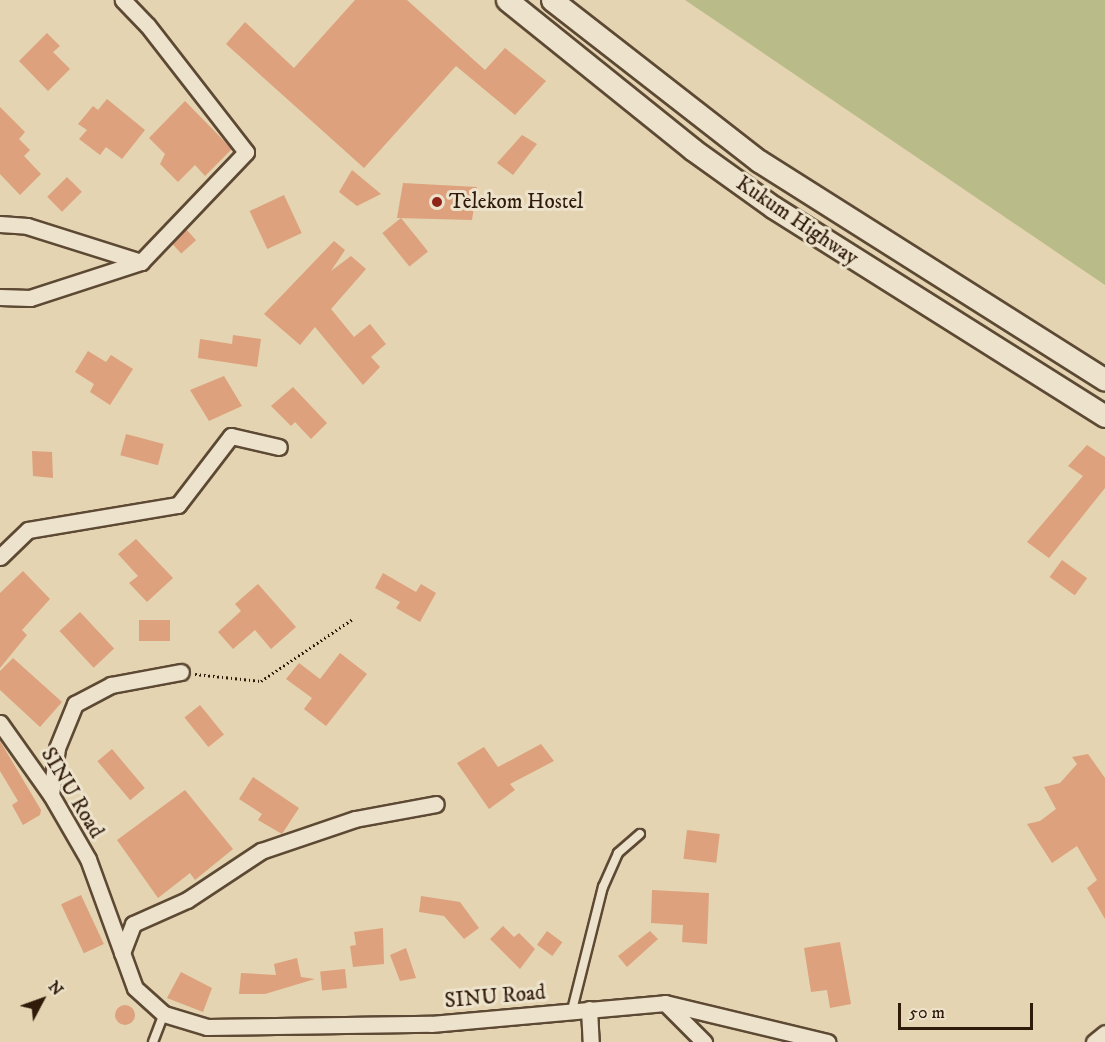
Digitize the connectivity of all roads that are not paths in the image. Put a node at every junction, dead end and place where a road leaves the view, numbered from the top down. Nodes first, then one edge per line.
1 (123, 0) edge
2 (507, 0) edge
3 (552, 0) edge
4 (0, 225) edge
5 (141, 262) junction
6 (0, 297) edge
7 (1105, 381) edge
8 (1105, 416) edge
9 (279, 447) dead end
10 (0, 557) edge
11 (181, 672) road end
12 (0, 723) edge
13 (51, 795) junction
14 (436, 804) dead end
15 (640, 834) dead end
16 (122, 953) junction
17 (665, 1003) junction
18 (589, 1009) junction
19 (572, 1010) junction
20 (164, 1014) junction
21 (1105, 1033) edge
22 (153, 1042) edge
23 (591, 1042) edge
24 (704, 1042) edge
25 (827, 1042) edge
26 (1094, 1042) edge

1 - 5 street
2 - 8 main road, Kukum Highway
3 - 7 main road, Kukum Highway
4 - 5 street
5 - 6 street
9 - 10 street
11 - 13 street
12 - 13 street, SINU Road
13 - 16 street, SINU Road
14 - 16 street
15 - 19 lane
16 - 20 street, SINU Road
17 - 18 street, SINU Road
17 - 24 street
17 - 25 street, SINU Road
18 - 19 street, SINU Road
18 - 23 street
19 - 20 street, SINU Road
20 - 22 lane
21 - 26 street

